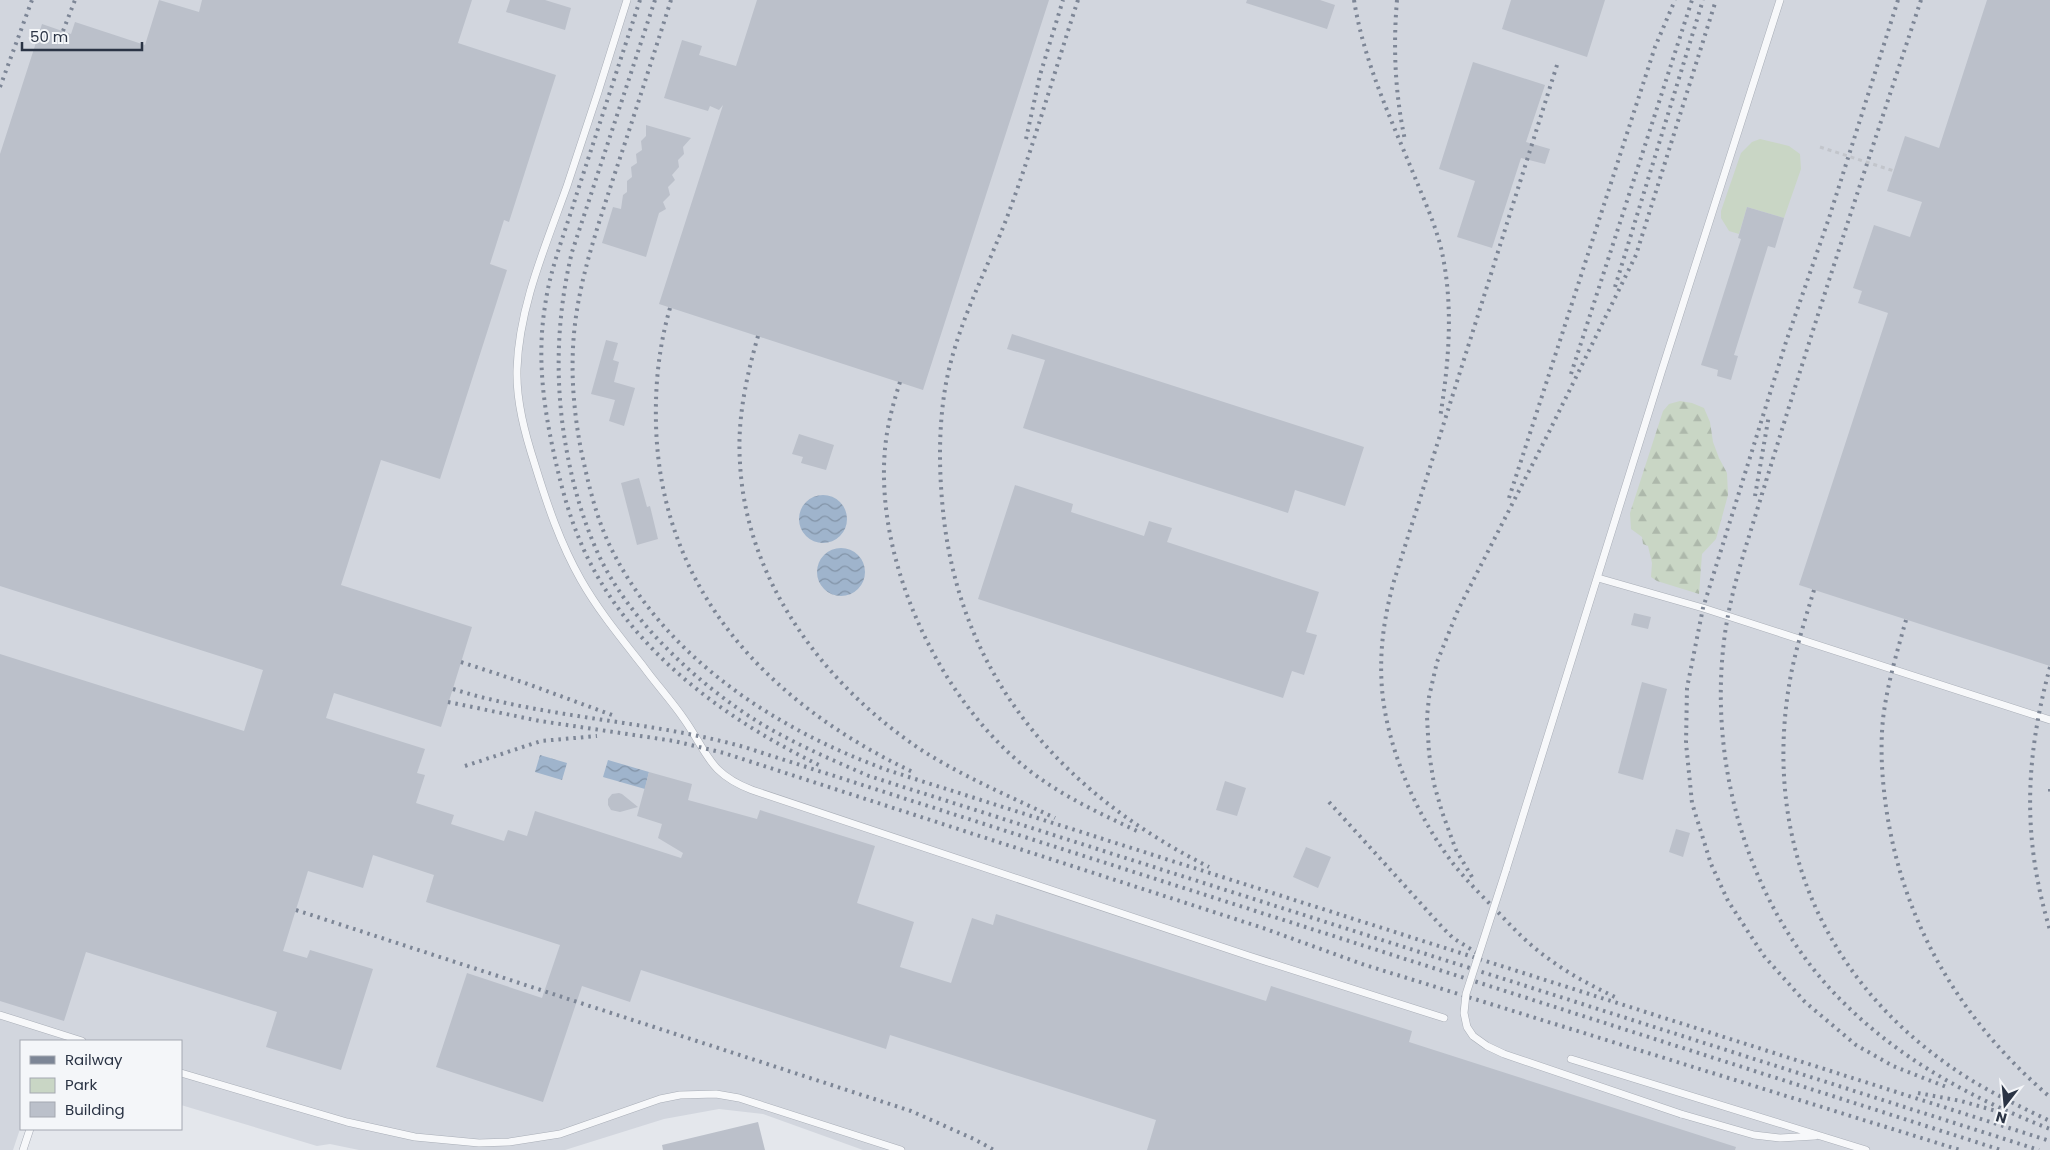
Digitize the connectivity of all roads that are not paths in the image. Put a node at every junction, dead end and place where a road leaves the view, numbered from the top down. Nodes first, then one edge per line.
1 (628, 0) edge
2 (1780, 0) edge
3 (1598, 578) junction
4 (2050, 720) edge
5 (0, 1015) edge
6 (1444, 1018) dead end
7 (79, 1040) edge
8 (1571, 1059) dead end
9 (182, 1072) edge
10 (30, 1130) edge
11 (1820, 1136) junction
12 (23, 1150) edge
13 (901, 1150) edge
14 (1866, 1150) edge

1 - 6 lane
2 - 3 lane
3 - 4 lane
3 - 11 lane, bridge
5 - 7 lane
8 - 11 lane
9 - 13 lane
10 - 12 lane
11 - 14 lane

